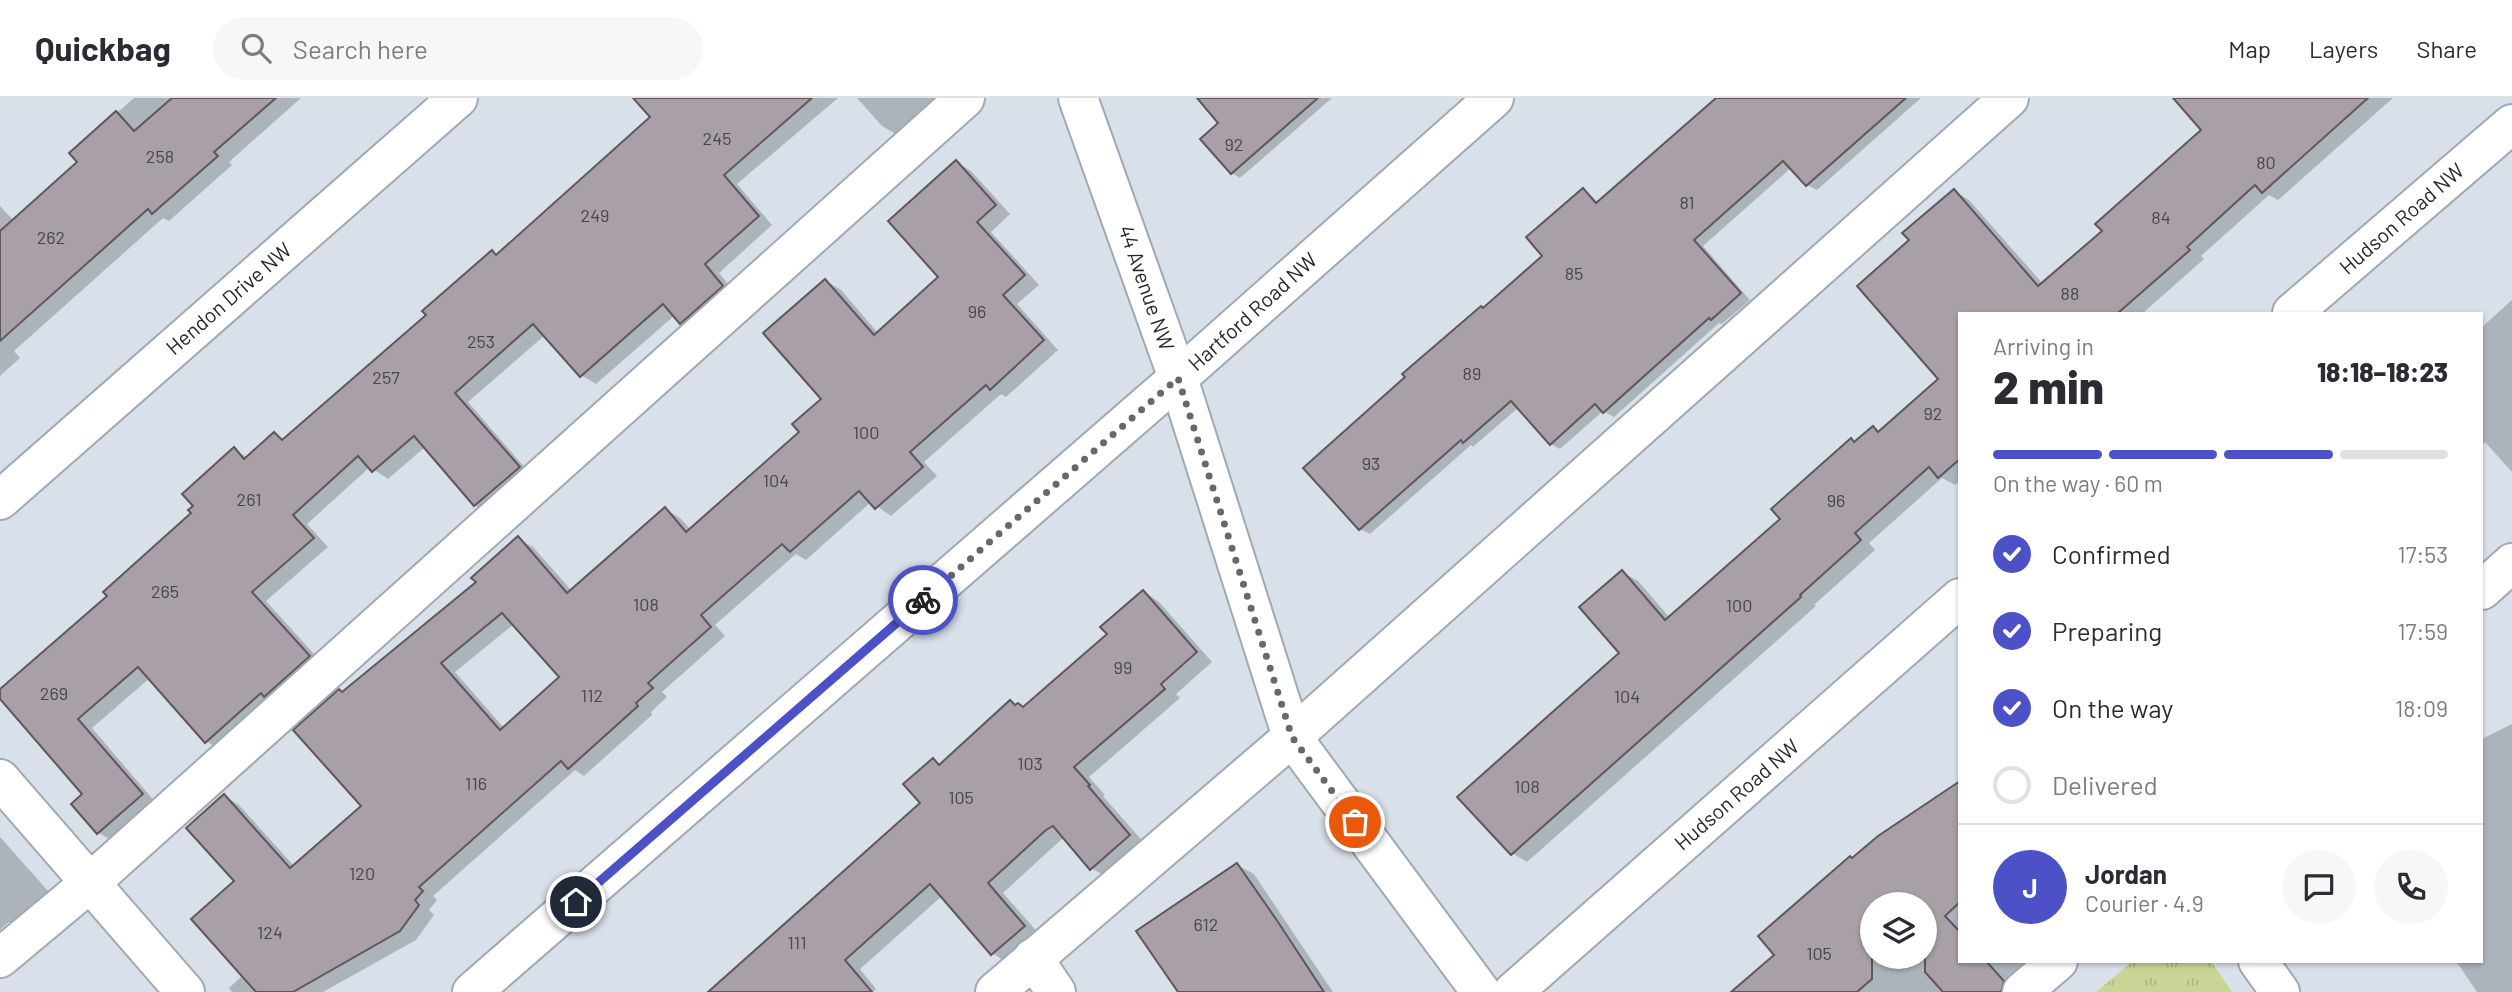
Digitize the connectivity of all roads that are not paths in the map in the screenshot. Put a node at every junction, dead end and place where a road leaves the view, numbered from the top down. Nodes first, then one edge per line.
1 (458, 98) edge
2 (965, 98) edge
3 (1078, 98) edge
4 (1494, 98) edge
5 (2009, 98) edge
6 (2512, 124) edge
7 (2293, 312) edge
8 (1178, 378) junction
9 (0, 500) edge
10 (2512, 562) edge
11 (2483, 589) edge
12 (1958, 600) edge
13 (1292, 737) junction
14 (0, 779) edge
15 (91, 882) junction
16 (0, 958) edge
17 (1033, 958) junction
18 (2056, 963) edge
19 (2259, 963) edge
20 (185, 992) edge
21 (472, 992) edge
22 (995, 992) edge
23 (1056, 992) edge
24 (1481, 992) edge
25 (1513, 992) edge
26 (2022, 992) edge
27 (2280, 992) edge

1 - 9 street, Hendon Drive NW
2 - 15 street
3 - 8 street, 44 Avenue NW
4 - 8 street, Hartford Road NW
5 - 13 street
6 - 7 street, Hudson Road NW
8 - 13 street, 44 Avenue NW
8 - 21 street, Hartford Road NW
10 - 11 street
12 - 25 street, Hudson Road NW
13 - 17 street
13 - 24 street, 44 Avenue NW
14 - 15 street
15 - 16 street
15 - 20 street
17 - 22 street
17 - 23 street
18 - 26 street
19 - 27 street

